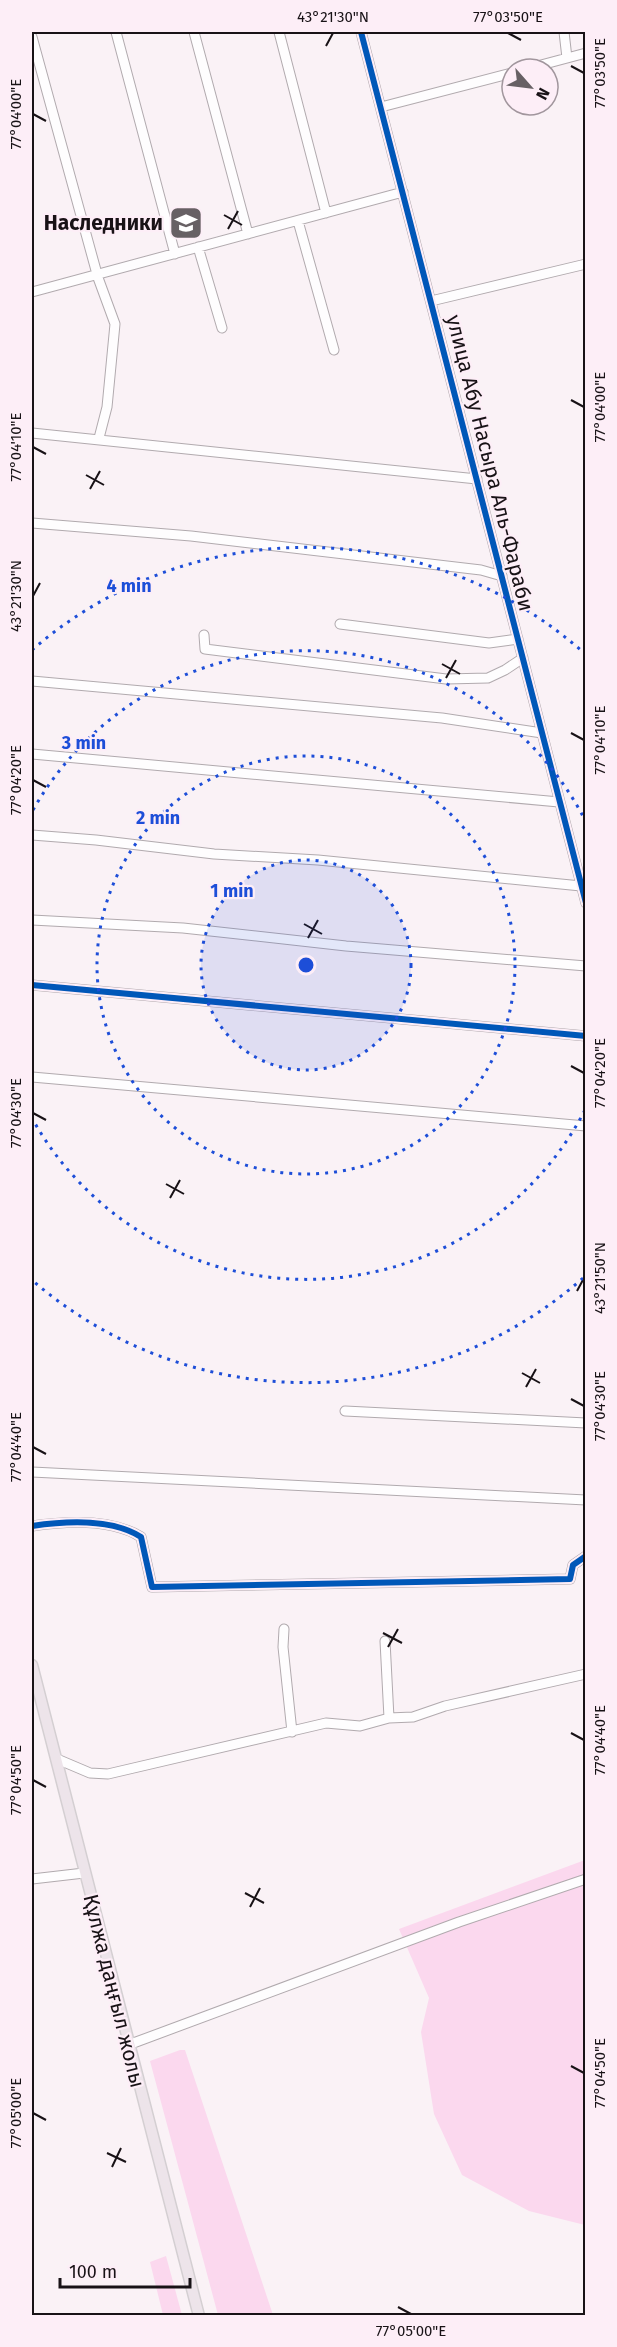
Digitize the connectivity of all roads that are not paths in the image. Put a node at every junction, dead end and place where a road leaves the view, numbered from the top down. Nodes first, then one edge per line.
1 (116, 32) edge
2 (194, 32) edge
3 (279, 32) edge
4 (361, 32) edge
5 (564, 32) edge
6 (32, 37) edge
7 (585, 53) edge
8 (567, 58) junction
9 (560, 60) edge
10 (500, 76) edge
11 (381, 107) junction
12 (403, 192) junction
13 (326, 213) junction
14 (298, 221) junction
15 (248, 234) junction
16 (198, 247) junction
17 (175, 254) junction
18 (585, 264) edge
19 (97, 274) junction
20 (32, 292) edge
21 (431, 301) junction
22 (222, 328) dead end
23 (334, 350) dead end
24 (32, 433) edge
25 (99, 438) junction
26 (477, 479) junction
27 (32, 523) edge
28 (502, 576) junction
29 (340, 624) dead end
30 (204, 635) dead end
31 (518, 639) junction
32 (522, 658) junction
33 (32, 681) edge
34 (542, 733) junction
35 (32, 754) edge
36 (560, 802) junction
37 (32, 835) edge
38 (581, 886) junction
39 (585, 903) edge
40 (32, 920) edge
41 (585, 966) edge
42 (32, 985) edge
43 (585, 1036) edge
44 (32, 1077) edge
45 (585, 1126) edge
46 (345, 1412) dead end
47 (585, 1423) edge
48 (32, 1472) edge
49 (585, 1500) edge
50 (32, 1526) edge
51 (585, 1557) edge
52 (284, 1629) dead end
53 (385, 1641) dead end
54 (32, 1665) edge
55 (585, 1674) edge
56 (389, 1718) junction
57 (292, 1731) junction
58 (57, 1759) junction
59 (84, 1873) junction
60 (32, 1879) edge
61 (585, 1879) edge
62 (128, 2046) junction
63 (199, 2316) edge

1 - 17 street
2 - 15 street
3 - 13 street
4 - 11 street, улица Абу Насыра Аль-Фараби
5 - 8 street
6 - 19 street
7 - 8 street
8 - 9 street
10 - 11 street
11 - 12 street, улица Абу Насыра Аль-Фараби
12 - 13 street
12 - 21 street, улица Абу Насыра Аль-Фараби
13 - 14 street
14 - 15 street
14 - 23 street
15 - 16 street
16 - 17 street
16 - 22 street
17 - 19 street
18 - 21 street
19 - 20 street
19 - 25 street
21 - 26 street, улица Абу Насыра Аль-Фараби
24 - 25 street
25 - 26 street
26 - 28 street, улица Абу Насыра Аль-Фараби
27 - 28 street
28 - 31 street, улица Абу Насыра Аль-Фараби
29 - 31 street
30 - 32 street
31 - 32 street, улица Абу Насыра Аль-Фараби
32 - 34 street, улица Абу Насыра Аль-Фараби
33 - 34 street
34 - 36 street, улица Абу Насыра Аль-Фараби
35 - 36 street
36 - 38 street, улица Абу Насыра Аль-Фараби
37 - 38 street
38 - 39 street, улица Абу Насыра Аль-Фараби
40 - 41 street
42 - 43 street
44 - 45 street
46 - 47 street
48 - 49 street
50 - 51 street
52 - 57 street
53 - 56 street
54 - 58 main road, Құлжа даңғыл жолы
55 - 56 street
56 - 57 street
57 - 58 street
58 - 59 main road, Құлжа даңғыл жолы
59 - 60 street
59 - 62 main road, Құлжа даңғыл жолы
61 - 62 street
62 - 63 main road, Құлжа даңғыл жолы

